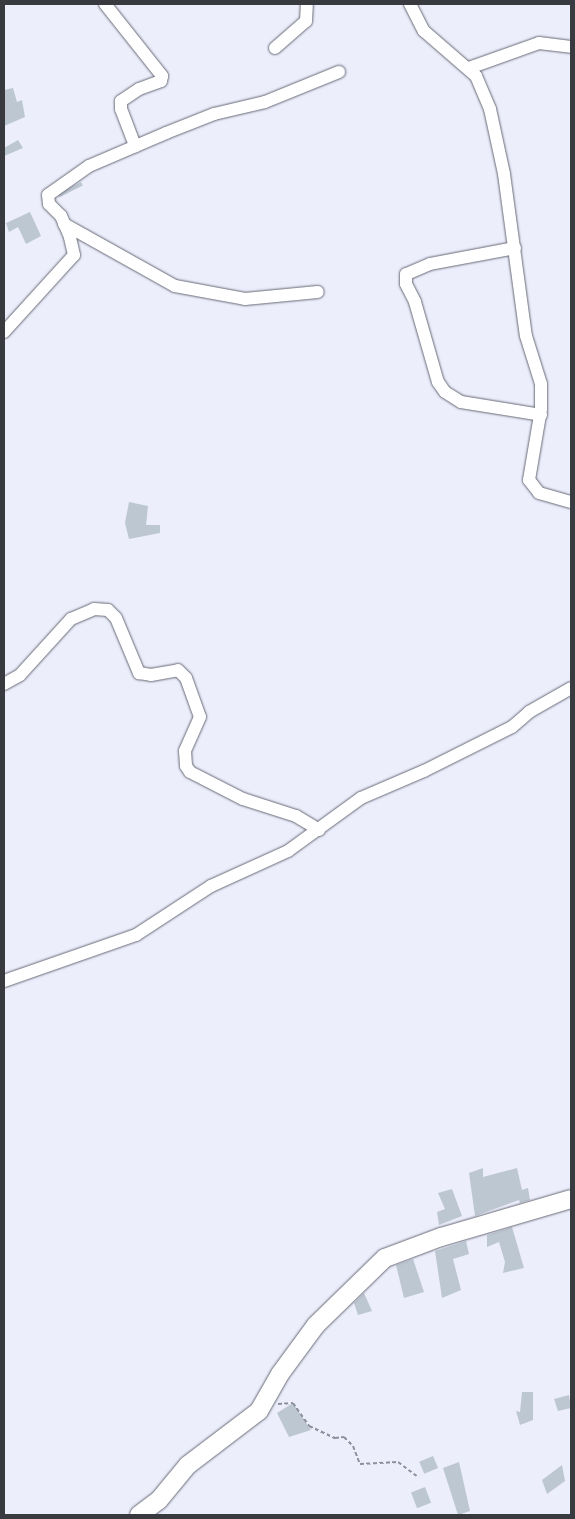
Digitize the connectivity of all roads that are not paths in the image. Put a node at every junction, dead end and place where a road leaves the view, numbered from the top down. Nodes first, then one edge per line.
1 (105, 4) edge
2 (307, 4) edge
3 (410, 4) edge
4 (571, 47) edge
5 (276, 48) dead end
6 (469, 68) junction
7 (339, 72) dead end
8 (135, 146) junction
9 (64, 224) junction
10 (515, 248) junction
11 (318, 292) dead end
12 (4, 332) edge
13 (541, 415) junction
14 (571, 502) edge
15 (4, 684) edge
16 (571, 688) edge
17 (319, 830) junction
18 (4, 981) edge
19 (571, 1199) edge
20 (139, 1515) edge

1 - 8 street
2 - 5 street
3 - 6 street
4 - 6 street
6 - 10 street
7 - 8 street
8 - 9 street
9 - 11 street
9 - 12 street
10 - 13 street
10 - 13 street
13 - 14 street
15 - 17 street
16 - 17 street
17 - 18 street
19 - 20 street

